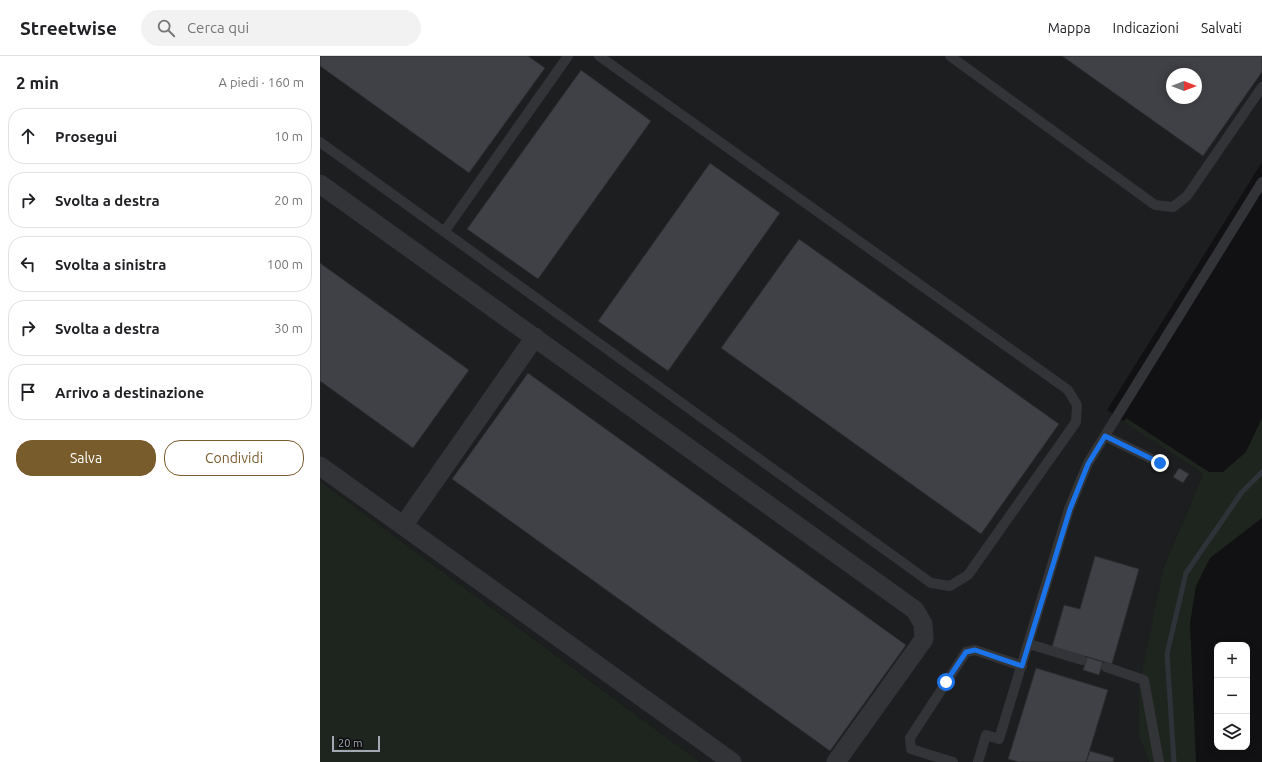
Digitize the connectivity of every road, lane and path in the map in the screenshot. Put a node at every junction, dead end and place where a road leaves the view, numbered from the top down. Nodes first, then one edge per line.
1 (568, 56) edge
2 (599, 56) edge
3 (950, 56) edge
4 (1262, 87) edge
5 (320, 142) edge
6 (1262, 182) edge
7 (320, 184) edge
8 (444, 232) junction
9 (535, 337) junction
10 (1105, 436) junction
11 (1160, 463) dead end
12 (320, 466) edge
13 (403, 526) junction
14 (1028, 644) junction
15 (1082, 660) dead end
16 (1022, 666) junction
17 (1106, 667) dead end
18 (732, 762) edge
19 (836, 762) edge
20 (953, 762) edge
21 (978, 762) edge
22 (1159, 762) edge

1 - 8 lane
2 - 8 lane
3 - 4 lane
5 - 8 lane
6 - 10 lane
7 - 9 street
9 - 13 street
9 - 19 street
10 - 11 lane
10 - 14 lane
12 - 13 street
13 - 18 street
14 - 15 lane
14 - 16 lane
16 - 20 lane
16 - 21 lane
17 - 22 lane

